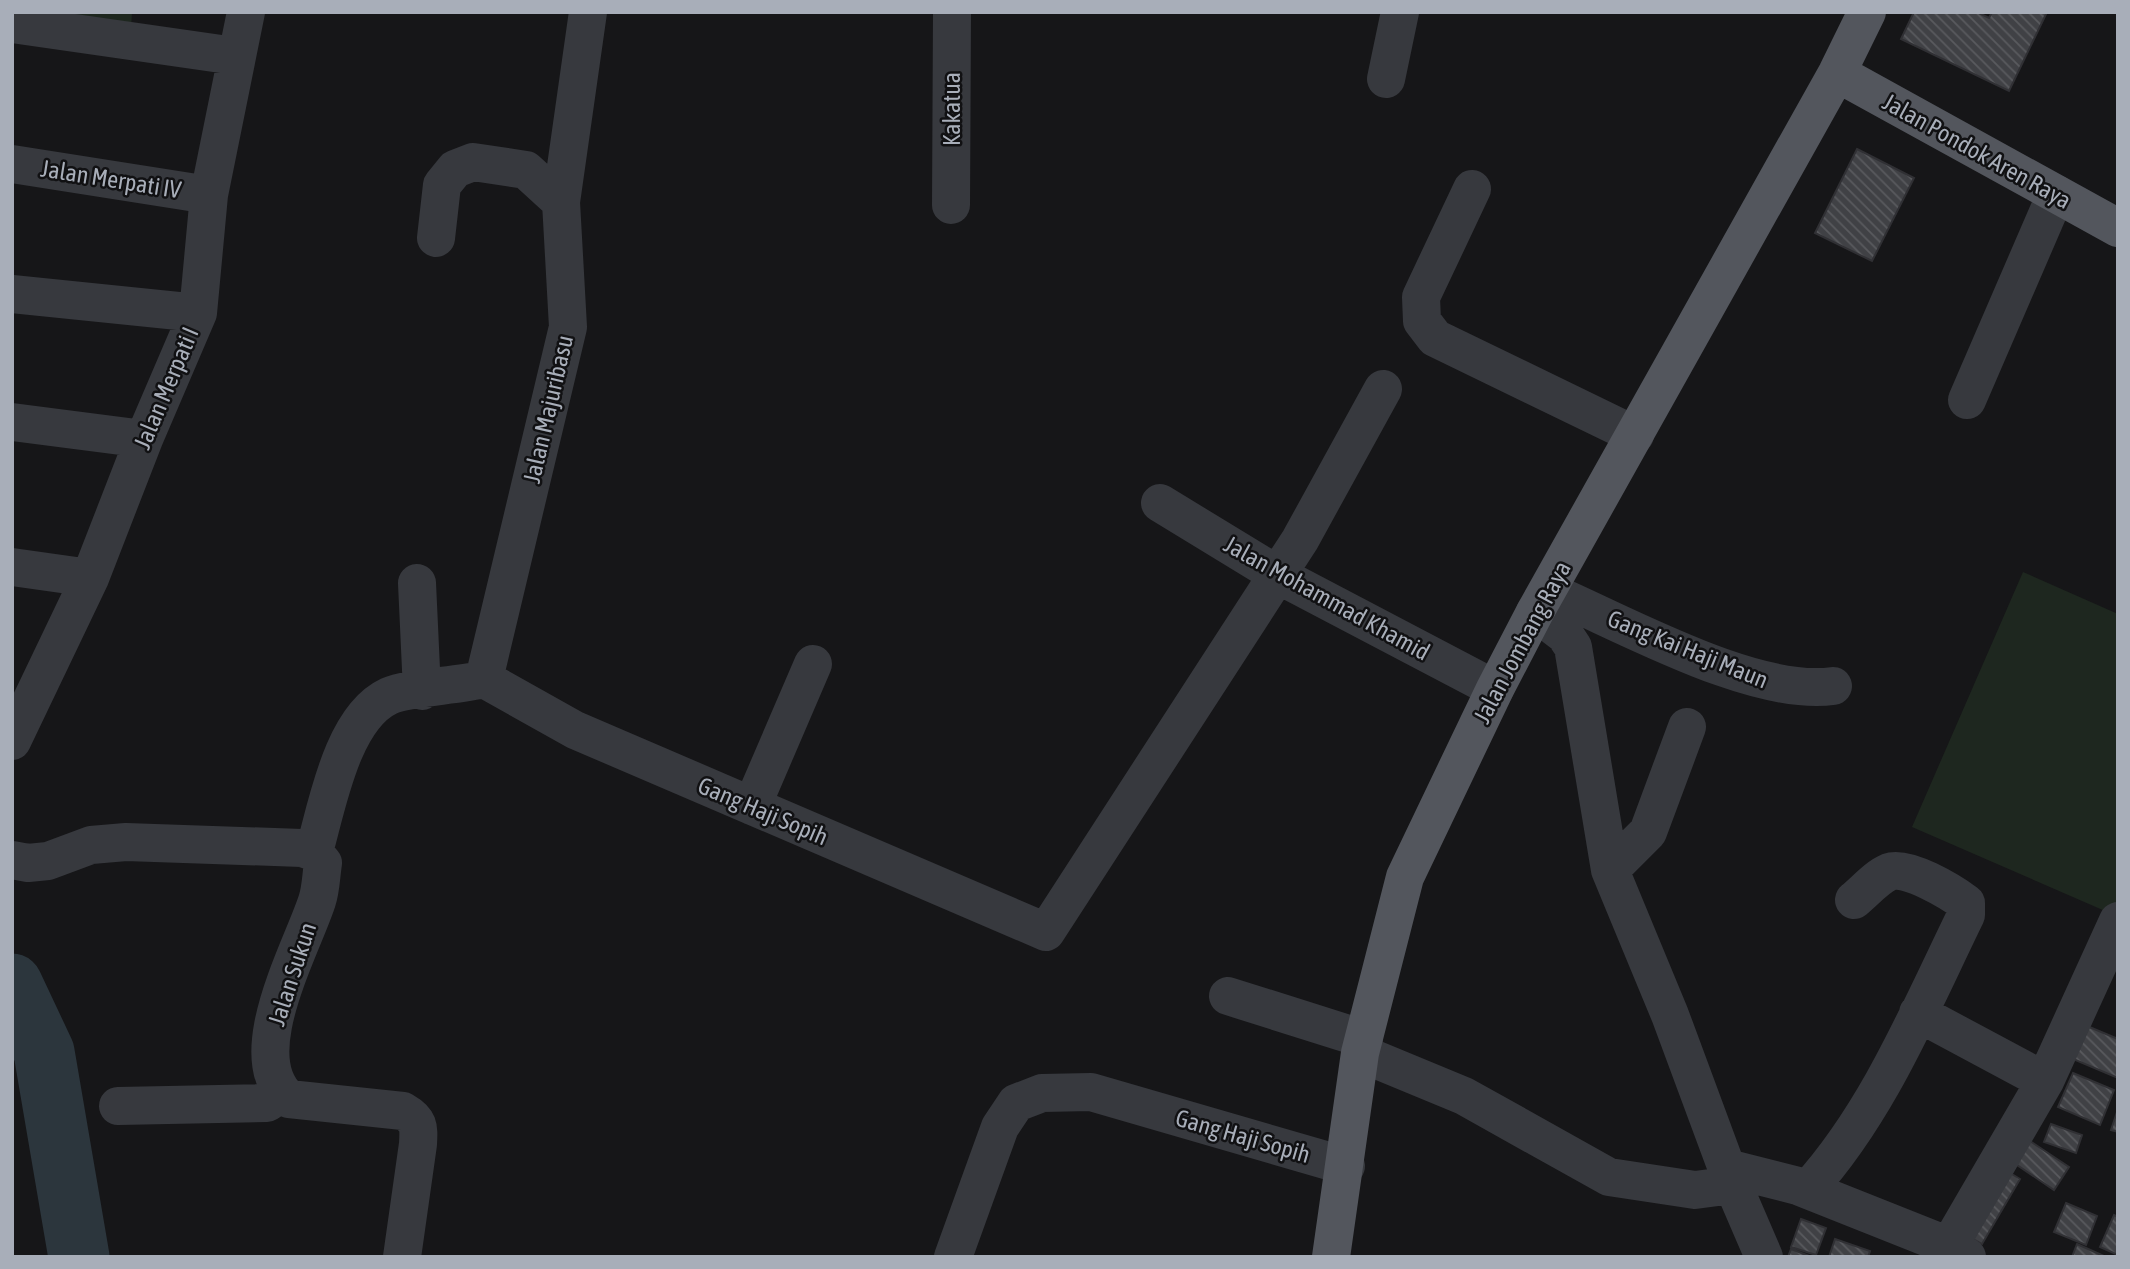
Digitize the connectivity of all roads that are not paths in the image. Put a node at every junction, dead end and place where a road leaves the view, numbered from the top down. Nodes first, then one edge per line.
1 (246, 12) edge
2 (588, 12) edge
3 (952, 12) edge
4 (1400, 12) edge
5 (1867, 12) edge
6 (12, 24) edge
7 (235, 56) junction
8 (1837, 73) junction
9 (1386, 79) dead end
10 (12, 164) edge
11 (1472, 189) dead end
12 (2056, 194) junction
13 (209, 195) junction
14 (561, 202) junction
15 (951, 205) dead end
16 (2118, 228) edge
17 (436, 238) dead end
18 (12, 294) edge
19 (198, 313) junction
20 (1383, 390) dead end
21 (1967, 400) dead end
22 (12, 422) edge
23 (1635, 435) junction
24 (144, 439) junction
25 (1160, 503) dead end
26 (12, 567) edge
27 (1278, 575) junction
28 (90, 578) junction
29 (417, 583) dead end
30 (1542, 601) junction
31 (813, 664) dead end
32 (484, 679) junction
33 (1833, 686) dead end
34 (1495, 689) junction
35 (422, 691) junction
36 (23, 694) edge
37 (1687, 727) dead end
38 (12, 741) edge
39 (752, 806) junction
40 (314, 852) junction
41 (12, 860) edge
42 (1609, 870) junction
43 (1854, 900) dead end
44 (2118, 921) edge
45 (1228, 996) dead end
46 (1918, 1013) junction
47 (1362, 1046) junction
48 (2045, 1081) junction
49 (282, 1093) junction
50 (118, 1106) dead end
51 (1346, 1166) junction
52 (1730, 1177) junction
53 (1808, 1189) junction
54 (1958, 1252) edge
55 (402, 1257) edge
56 (953, 1257) edge
57 (1331, 1257) edge
58 (1764, 1257) edge

1 - 7 street, Jalan Merpati I
2 - 14 street, Jalan Majuribasu
3 - 15 street, Kakatua
4 - 9 street
5 - 8 main road, Jalan Jombang Raya
6 - 7 street
7 - 13 street, Jalan Merpati I
8 - 12 main road, Jalan Pondok Aren Raya
8 - 23 main road, Jalan Jombang Raya
10 - 13 street, Jalan Merpati IV
11 - 23 street
12 - 16 main road, Jalan Pondok Aren Raya
12 - 21 street
13 - 19 street, Jalan Merpati I
14 - 17 street
14 - 32 street, Jalan Majuribasu
18 - 19 street
19 - 24 street, Jalan Merpati I
20 - 27 street
22 - 24 street
23 - 30 main road, Jalan Jombang Raya
24 - 28 street, Jalan Merpati I
25 - 27 street, Jalan Mohammad Khamid
26 - 28 street
27 - 34 street, Jalan Mohammad Khamid
27 - 39 street, Gang Haji Sopih
28 - 36 street, Jalan Merpati I
29 - 35 street
30 - 33 street, Gang Kai Haji Maun
30 - 34 main road, Jalan Jombang Raya
30 - 42 street
31 - 39 street
32 - 35 street, Jalan Sukun
32 - 39 street, Gang Haji Sopih
34 - 47 main road, Jalan Jombang Raya
35 - 40 street, Jalan Sukun
36 - 38 street, Jalan Merpati I
37 - 42 street
40 - 41 street
40 - 49 street, Jalan Sukun
42 - 52 street
43 - 46 street
44 - 48 street
45 - 47 street
46 - 48 street
46 - 53 street
47 - 51 main road, Jalan Jombang Raya
47 - 52 street
48 - 54 street
49 - 50 street
49 - 55 street
51 - 56 street, Gang Haji Sopih
51 - 57 main road, Jalan Jombang Raya
52 - 53 street
52 - 58 street
53 - 54 street

